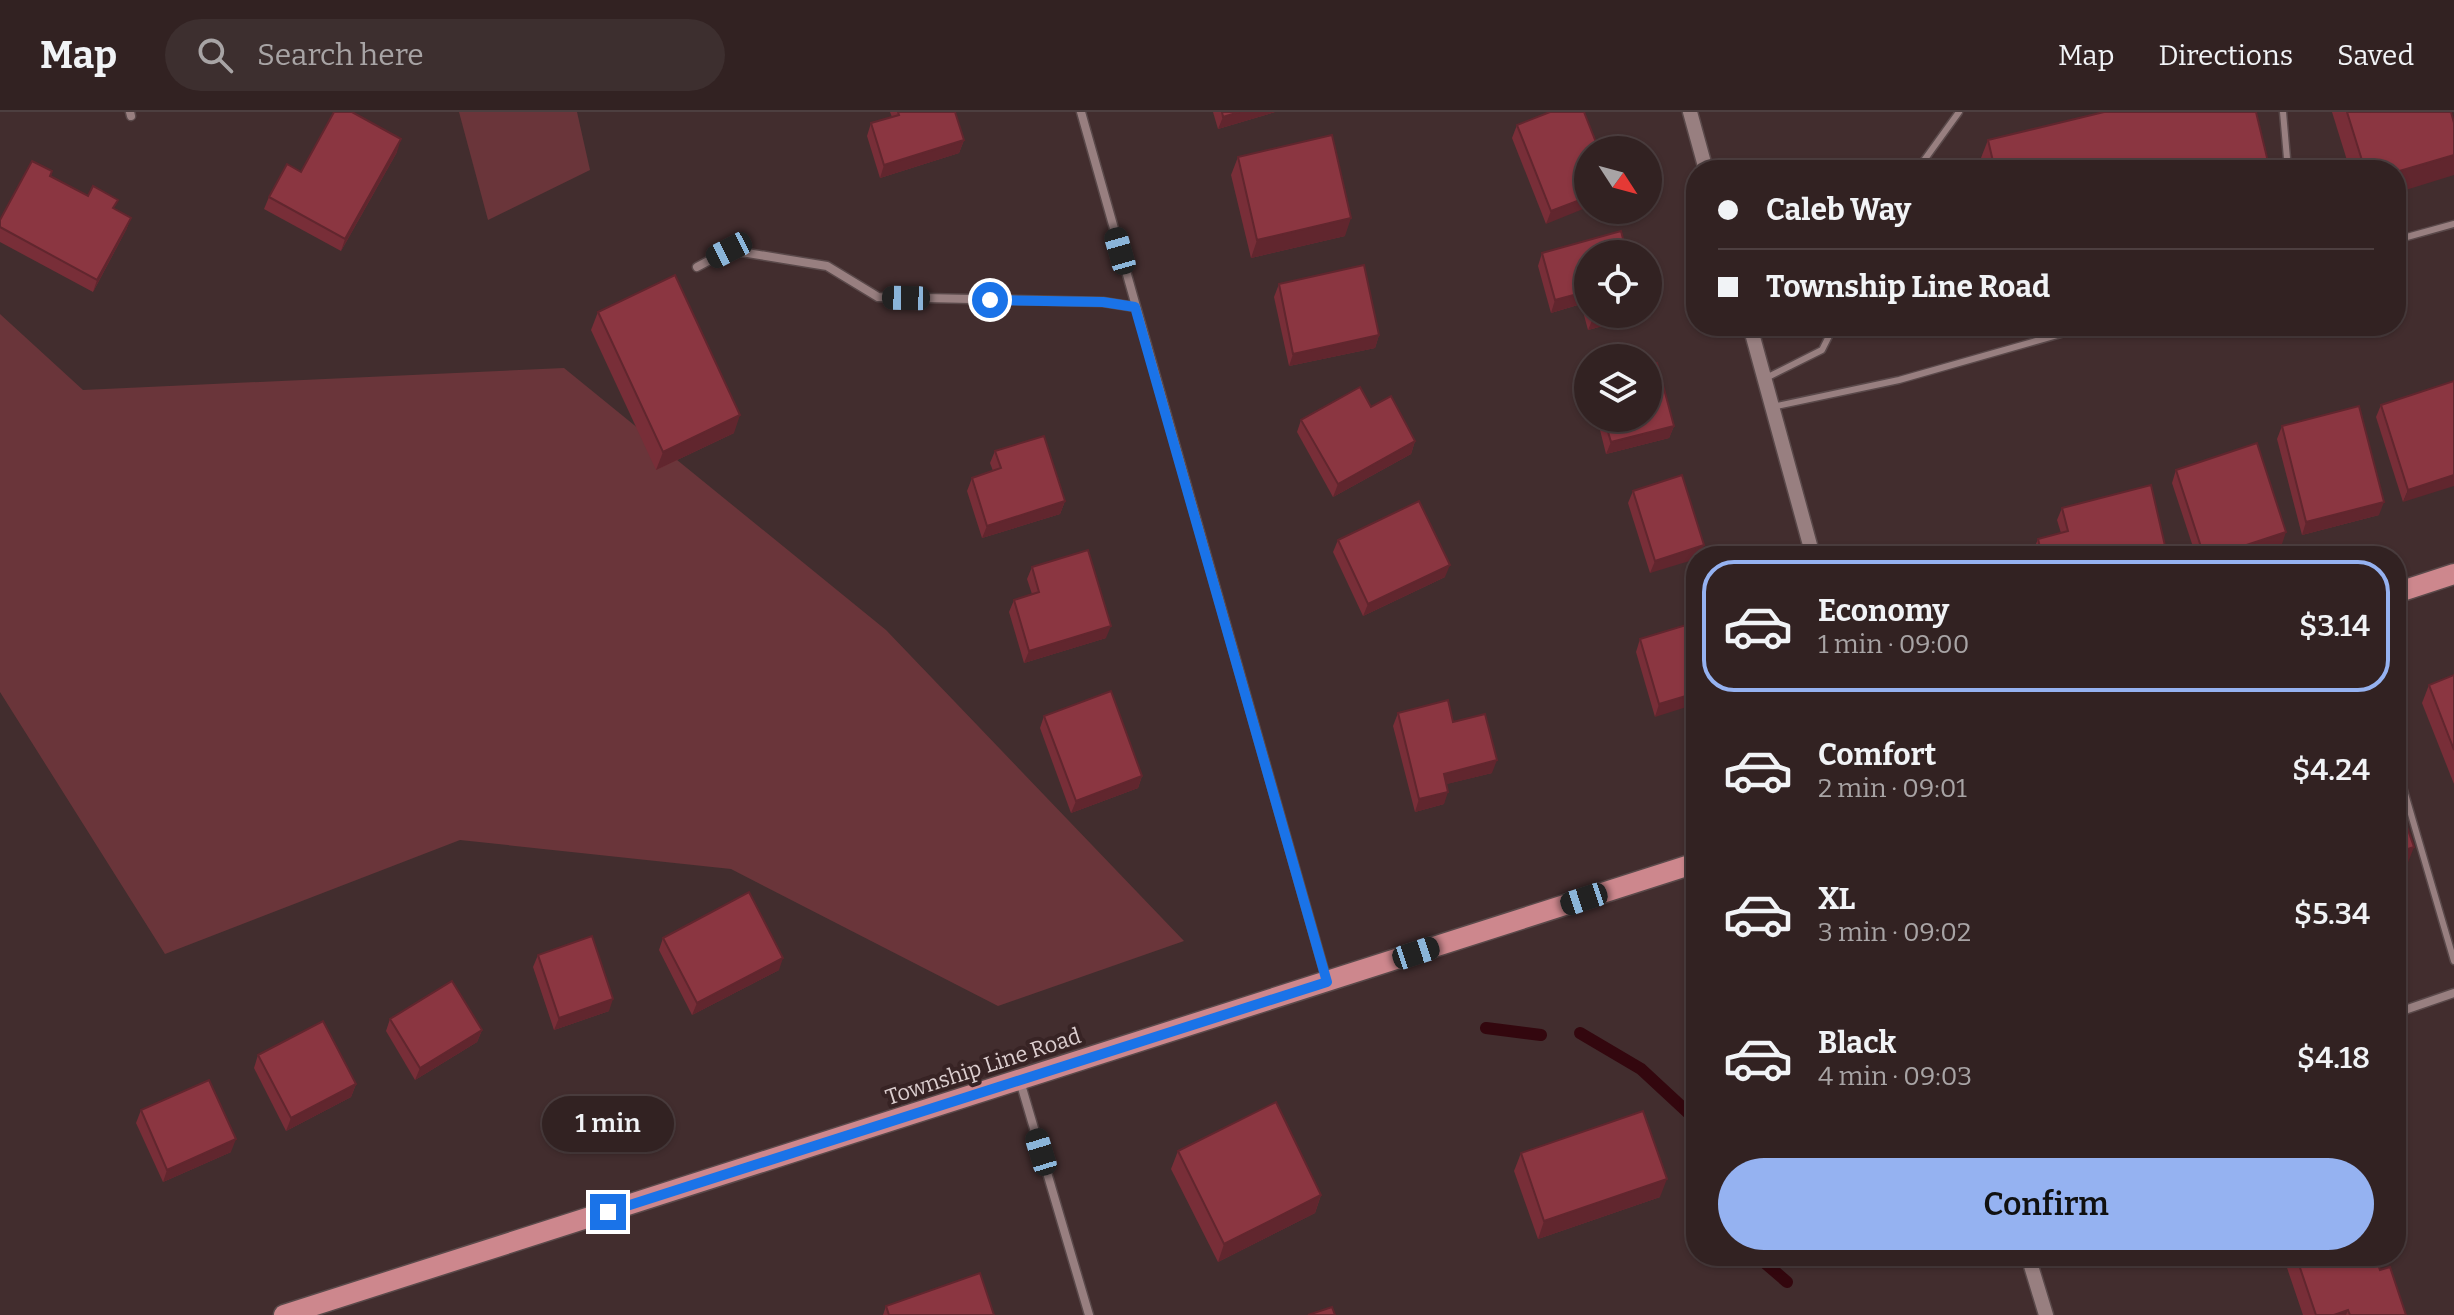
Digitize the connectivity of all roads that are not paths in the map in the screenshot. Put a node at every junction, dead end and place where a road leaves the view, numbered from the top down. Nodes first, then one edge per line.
1 (1081, 112) edge
2 (1690, 112) edge
3 (1959, 112) edge
4 (2283, 112) edge
5 (1703, 160) edge
6 (1924, 160) edge
7 (2287, 160) edge
8 (2454, 224) edge
9 (2406, 237) edge
10 (697, 267) dead end
11 (1135, 307) junction
12 (1753, 336) edge
13 (1829, 336) edge
14 (2054, 336) edge
15 (1764, 379) junction
16 (1772, 407) junction
17 (1810, 546) edge
18 (2454, 574) edge
19 (2406, 590) edge
20 (2406, 797) edge
21 (1686, 866) edge
22 (2454, 961) edge
23 (1327, 982) junction
24 (2454, 993) edge
25 (2406, 1010) edge
26 (1019, 1080) junction
27 (2031, 1266) edge
28 (284, 1315) edge
29 (1089, 1315) edge
30 (2046, 1315) edge

1 - 11 street
2 - 5 street
3 - 6 lane
4 - 7 lane
8 - 9 lane
10 - 11 street
11 - 23 street
12 - 15 street
13 - 15 lane
14 - 16 lane
15 - 16 street
16 - 17 street
18 - 19 main road
20 - 22 lane
21 - 23 main road, Township Line Road
23 - 26 main road, Township Line Road
24 - 25 street
26 - 28 main road, Township Line Road
26 - 29 street
27 - 30 street

